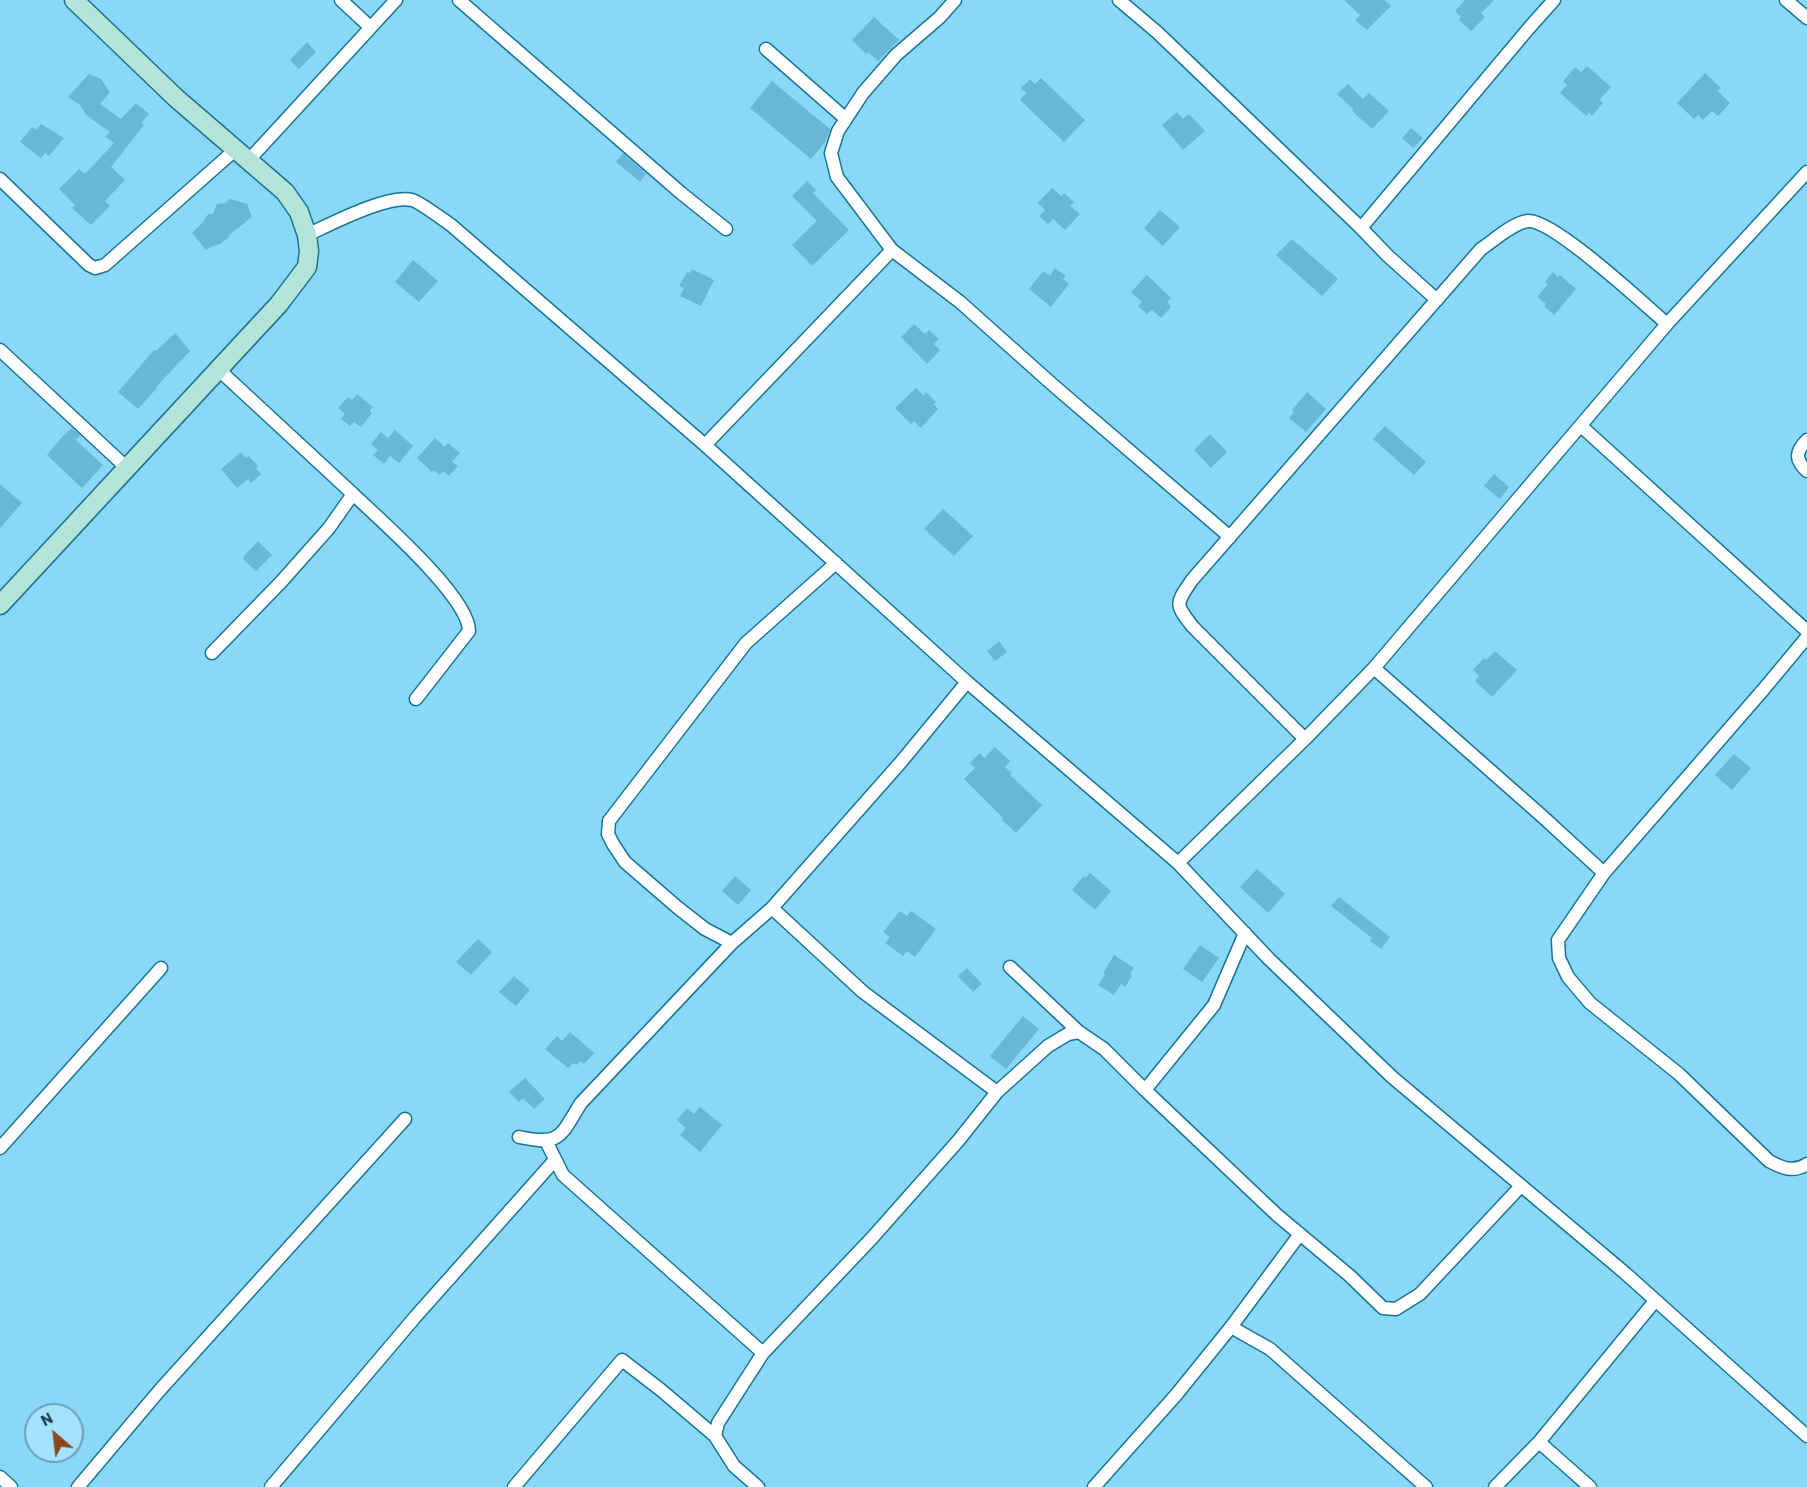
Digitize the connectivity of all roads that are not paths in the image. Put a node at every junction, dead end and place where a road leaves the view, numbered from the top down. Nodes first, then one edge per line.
1 (74, 0) edge
2 (341, 0) edge
3 (396, 0) edge
4 (459, 0) edge
5 (956, 0) edge
6 (1119, 0) edge
7 (1554, 0) edge
8 (1786, 0) edge
9 (1807, 18) edge
10 (370, 27) junction
11 (766, 49) dead end
12 (846, 119) junction
13 (242, 156) junction
14 (1807, 172) edge
15 (0, 179) edge
16 (1361, 228) junction
17 (726, 229) dead end
18 (307, 235) junction
19 (892, 250) junction
20 (1437, 300) junction
21 (1667, 324) junction
22 (0, 350) edge
23 (218, 369) junction
24 (1581, 426) junction
25 (1807, 440) edge
26 (705, 445) junction
27 (127, 468) junction
28 (1807, 471) edge
29 (352, 494) junction
30 (1230, 537) junction
31 (836, 563) junction
32 (0, 605) edge
33 (1807, 632) edge
34 (1807, 637) edge
35 (212, 652) dead end
36 (1374, 668) junction
37 (967, 682) junction
38 (416, 699) dead end
39 (1305, 739) junction
40 (1178, 863) junction
41 (1604, 873) junction
42 (772, 908) junction
43 (1245, 933) junction
44 (732, 943) junction
45 (1010, 966) dead end
46 (161, 968) dead end
47 (1079, 1032) junction
48 (1145, 1090) junction
49 (997, 1092) junction
50 (405, 1119) dead end
51 (519, 1137) dead end
52 (546, 1141) junction
53 (0, 1148) edge
54 (555, 1161) junction
55 (1807, 1164) edge
56 (1521, 1185) junction
57 (1300, 1234) junction
58 (1655, 1301) junction
59 (1231, 1327) junction
60 (763, 1353) junction
61 (715, 1436) junction
62 (1807, 1436) edge
63 (1539, 1442) junction
64 (0, 1477) edge
65 (11, 1487) edge
66 (78, 1487) edge
67 (271, 1487) edge
68 (514, 1487) edge
69 (758, 1487) edge
70 (1094, 1487) edge
71 (1426, 1487) edge
72 (1495, 1487) edge
73 (1590, 1487) edge

1 - 13 street
2 - 10 street
3 - 10 street
4 - 17 street
5 - 12 street
6 - 16 street
7 - 16 street
8 - 9 street
10 - 13 street
11 - 12 street
12 - 19 street
13 - 15 street
13 - 18 street
14 - 21 street
16 - 20 street
18 - 23 street
18 - 26 street
19 - 26 street
19 - 30 street
20 - 21 street
20 - 30 street
21 - 24 street
22 - 27 street
23 - 27 street
23 - 29 street
24 - 33 street
24 - 36 street
25 - 28 street
26 - 31 street
27 - 32 street
29 - 35 street
29 - 38 street
30 - 39 street
31 - 37 street
31 - 44 street
34 - 41 street
36 - 39 street
36 - 41 street
37 - 40 street
37 - 42 street
39 - 40 street
40 - 43 street
41 - 55 street
42 - 44 street
42 - 49 street
43 - 48 street
43 - 56 street
44 - 52 street
45 - 47 street
46 - 53 street
47 - 48 street
47 - 49 street
48 - 57 street
49 - 60 street
50 - 66 street
51 - 52 street
52 - 54 street
54 - 60 street
54 - 67 street
56 - 57 street
56 - 58 street
57 - 59 street
58 - 62 street
58 - 63 street
59 - 70 street
59 - 71 street
60 - 61 street
61 - 68 street
61 - 69 street
63 - 72 street
63 - 73 street
64 - 65 street

